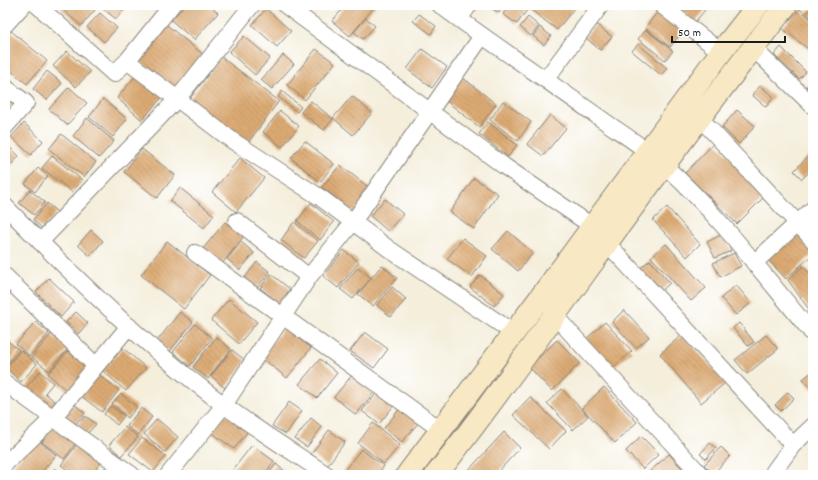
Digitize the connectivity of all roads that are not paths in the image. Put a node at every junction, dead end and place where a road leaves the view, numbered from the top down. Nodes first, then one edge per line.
1 (23, 5) edge
2 (37, 5) edge
3 (252, 5) edge
4 (285, 5) edge
5 (440, 5) edge
6 (469, 5) edge
7 (601, 5) edge
8 (660, 5) edge
9 (758, 5) edge
10 (786, 5) edge
11 (168, 6) edge
12 (459, 19) junction
13 (5, 25) edge
14 (482, 36) junction
15 (753, 48) junction
16 (721, 52) junction
17 (128, 61) junction
18 (546, 79) junction
19 (5, 87) edge
20 (178, 98) junction
21 (813, 106) edge
22 (430, 111) junction
23 (700, 118) junction
24 (5, 127) edge
25 (647, 152) junction
26 (665, 166) junction
27 (5, 206) edge
28 (813, 209) edge
29 (236, 221) dead end
30 (353, 222) junction
31 (797, 223) junction
32 (592, 226) junction
33 (813, 240) edge
34 (40, 242) junction
35 (607, 243) junction
36 (195, 253) dead end
37 (754, 263) junction
38 (5, 276) edge
39 (310, 276) junction
40 (555, 316) junction
41 (282, 318) junction
42 (129, 326) junction
43 (514, 333) junction
44 (813, 334) edge
45 (96, 366) junction
46 (5, 383) edge
47 (224, 405) junction
48 (53, 418) junction
49 (813, 426) edge
50 (441, 430) junction
51 (792, 445) junction
52 (5, 464) edge
53 (438, 474) edge
54 (132, 475) edge
55 (168, 475) edge
56 (327, 475) edge
57 (407, 475) edge
58 (700, 475) edge
59 (777, 475) edge

1 - 13 street
2 - 17 street
3 - 20 street
4 - 22 street
5 - 12 street
6 - 12 street
7 - 18 street
8 - 16 street
9 - 16 main road
10 - 15 main road
11 - 17 street
12 - 14 street
14 - 18 street
14 - 22 street
15 - 21 street
15 - 23 main road
16 - 25 main road
17 - 20 street
18 - 25 street
19 - 24 street
20 - 30 street
20 - 34 street
22 - 30 street
22 - 32 street
23 - 26 main road
23 - 31 street
25 - 26 street
25 - 32 main road
26 - 35 main road
26 - 37 street
27 - 34 street
28 - 31 street
29 - 39 street
30 - 39 street
30 - 43 street
31 - 33 street
31 - 37 street
32 - 43 main road
34 - 42 street
35 - 40 main road
35 - 51 street
36 - 41 street
37 - 44 street
38 - 45 street
39 - 41 street
40 - 53 main road
40 - 58 street
41 - 47 street
41 - 50 street
42 - 45 street
42 - 47 street
43 - 50 main road
45 - 48 street
46 - 48 street
47 - 55 street
47 - 56 street
48 - 52 street
48 - 54 street
49 - 51 street
50 - 57 main road
51 - 59 street

